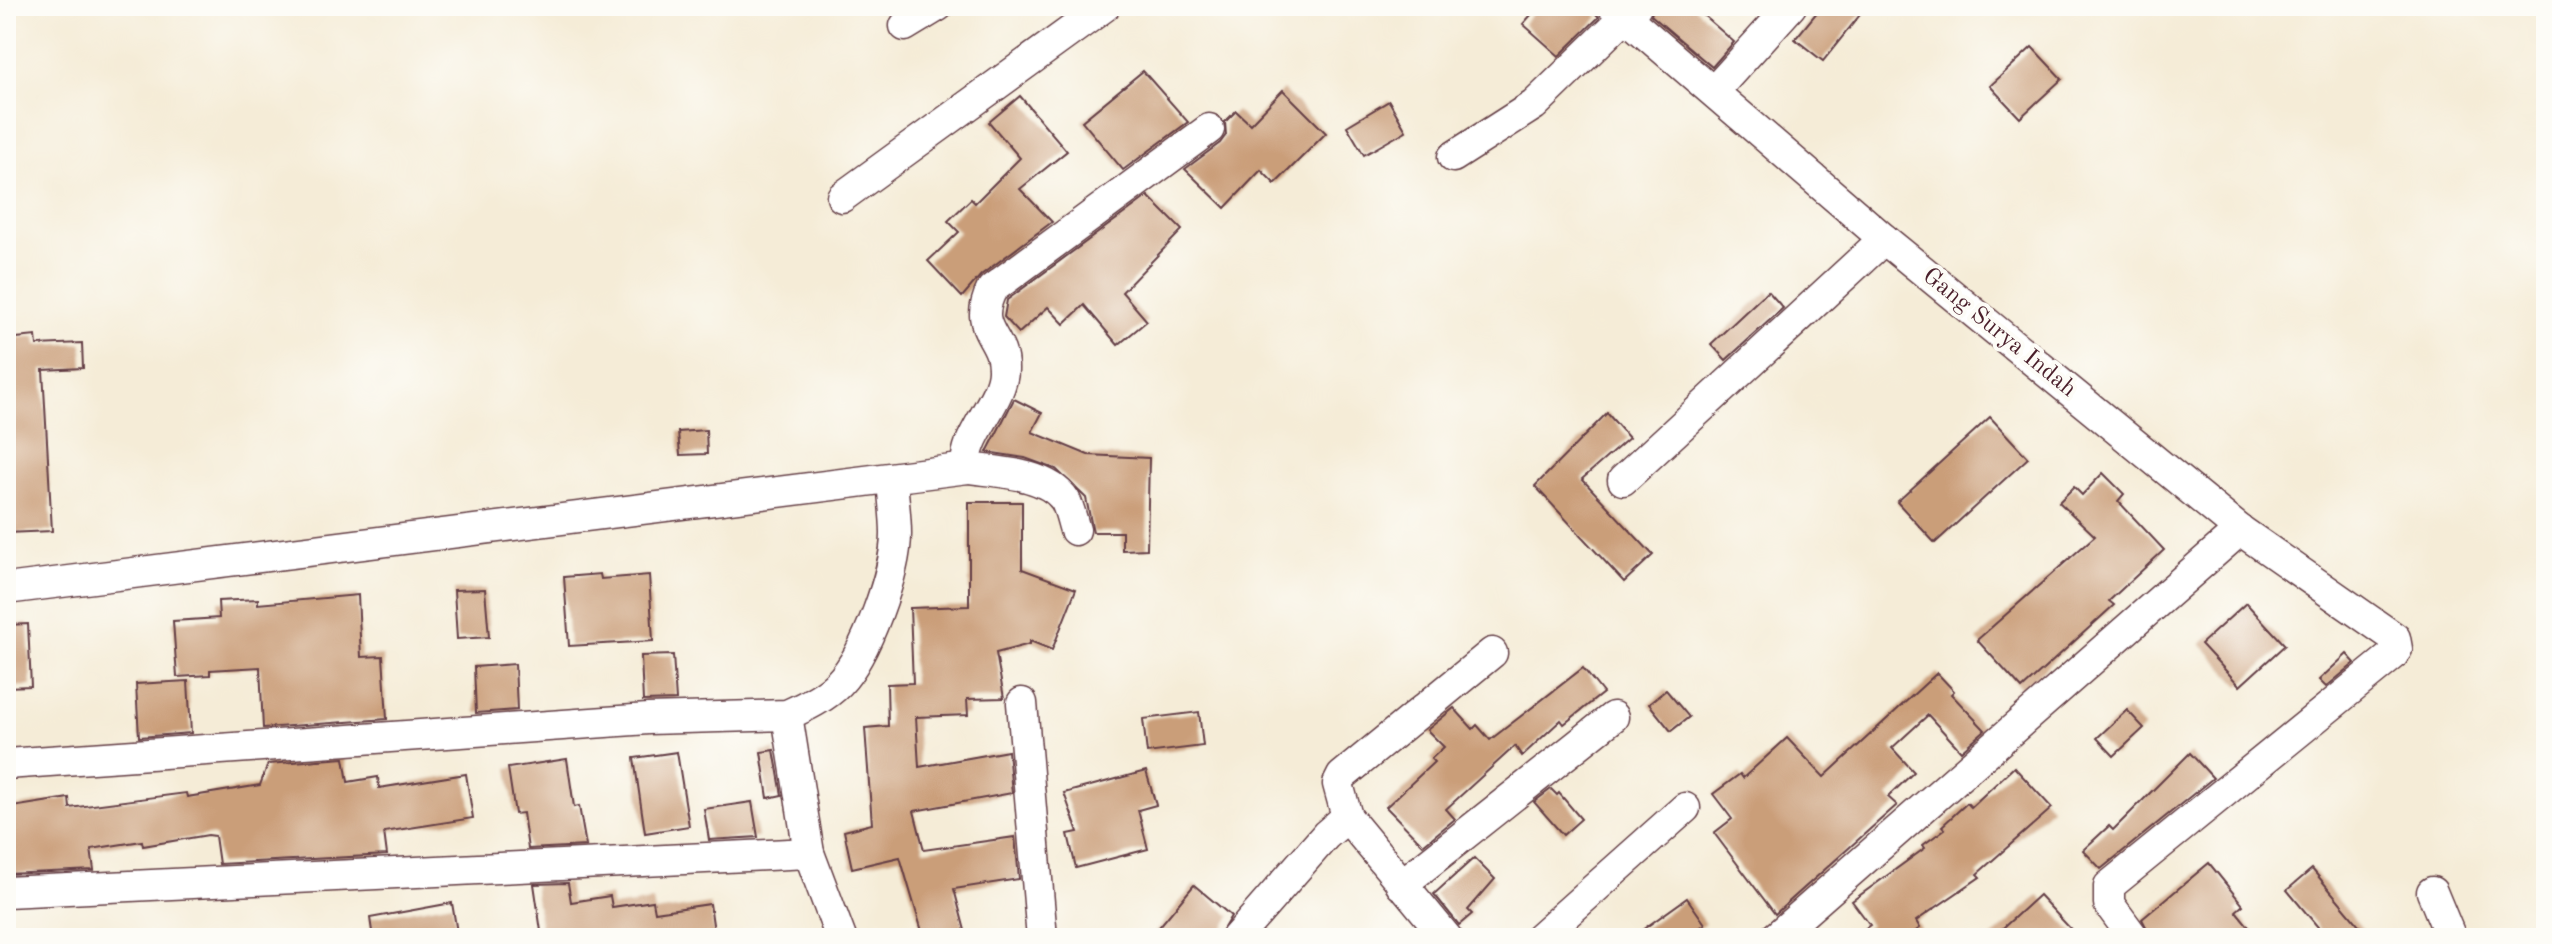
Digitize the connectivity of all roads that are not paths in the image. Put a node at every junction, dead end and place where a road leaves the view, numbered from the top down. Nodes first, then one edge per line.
1 (938, 6) edge
2 (1105, 6) edge
3 (1791, 6) edge
4 (1625, 10) edge
5 (905, 26) dead end
6 (1714, 91) junction
7 (1209, 129) dead end
8 (1453, 157) dead end
9 (842, 197) dead end
10 (1884, 239) junction
11 (968, 468) junction
12 (892, 479) junction
13 (1623, 480) dead end
14 (1075, 530) dead end
15 (2240, 530) junction
16 (6, 589) edge
17 (1492, 653) dead end
18 (1022, 703) dead end
19 (787, 715) junction
20 (1613, 717) dead end
21 (6, 764) edge
22 (1685, 808) dead end
23 (1347, 817) junction
24 (809, 853) junction
25 (1401, 885) junction
26 (6, 892) edge
27 (2432, 892) dead end
28 (841, 938) edge
29 (1042, 938) edge
30 (1236, 938) edge
31 (1447, 938) edge
32 (1539, 938) edge
33 (1775, 938) edge
34 (2134, 938) edge
35 (2451, 938) edge

1 - 5 street
2 - 9 street
3 - 6 street
4 - 6 street, Gang Surya Indah
4 - 8 street
6 - 10 street, Gang Surya Indah
7 - 11 street
10 - 13 street
10 - 15 street, Gang Surya Indah
11 - 12 street
11 - 14 street
12 - 16 street
12 - 19 street
15 - 33 street
15 - 34 street, Gang Surya Indah
17 - 23 street
18 - 29 street
19 - 21 street
19 - 24 street
20 - 25 street
22 - 32 street
23 - 25 street
23 - 30 street
24 - 26 street
24 - 28 street
25 - 31 street
27 - 35 street

